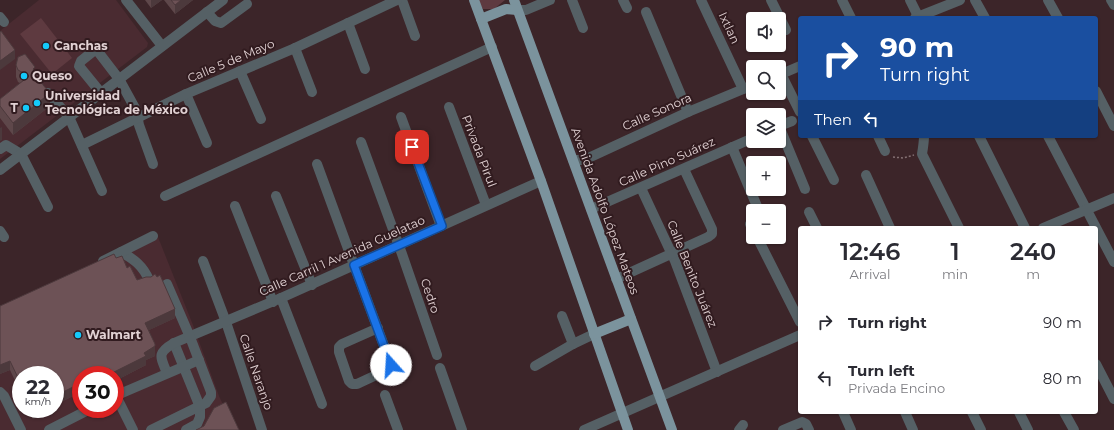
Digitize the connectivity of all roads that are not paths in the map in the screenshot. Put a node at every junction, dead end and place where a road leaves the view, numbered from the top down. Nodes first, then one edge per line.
1 (126, 0) edge
2 (223, 0) edge
3 (397, 0) edge
4 (402, 0) edge
5 (474, 0) edge
6 (550, 0) edge
7 (572, 0) edge
8 (701, 0) edge
9 (771, 0) edge
10 (842, 0) edge
11 (910, 0) edge
12 (960, 0) edge
13 (976, 0) edge
14 (1048, 0) edge
15 (1111, 0) edge
16 (516, 5) edge
17 (1114, 5) edge
18 (248, 6) edge
19 (207, 12) junction
20 (646, 12) dead end
21 (777, 12) edge
22 (850, 16) edge
23 (916, 16) edge
24 (922, 16) edge
25 (984, 16) edge
26 (1057, 16) edge
27 (481, 19) junction
28 (348, 23) junction
29 (583, 28) dead end
30 (415, 36) dead end
31 (162, 46) junction
32 (492, 47) junction
33 (295, 48) junction
34 (798, 67) edge
35 (365, 69) dead end
36 (240, 71) junction
37 (786, 72) edge
38 (119, 79) junction
39 (786, 86) edge
40 (746, 88) edge
41 (743, 89) junction
42 (312, 92) dead end
43 (48, 93) edge
44 (100, 93) junction
45 (186, 94) junction
46 (1098, 95) edge
47 (449, 107) dead end
48 (798, 108) edge
49 (688, 112) junction
50 (69, 117) junction
51 (137, 117) junction
52 (401, 117) dead end
53 (260, 120) dead end
54 (792, 122) dead end
55 (786, 124) edge
56 (1114, 126) edge
57 (813, 138) edge
58 (879, 138) edge
59 (924, 138) edge
60 (980, 138) edge
61 (1049, 138) edge
62 (746, 141) edge
63 (360, 142) dead end
64 (786, 142) edge
65 (207, 143) dead end
66 (82, 145) junction
67 (732, 148) junction
68 (0, 149) edge
69 (885, 151) road end
70 (21, 154) junction
71 (573, 160) junction
72 (153, 164) dead end
73 (317, 164) dead end
74 (684, 169) junction
75 (0, 170) edge
76 (866, 175) dead end
77 (834, 180) dead end
78 (541, 181) junction
79 (640, 188) junction
80 (806, 189) dead end
81 (102, 192) dead end
82 (165, 196) dead end
83 (276, 196) dead end
84 (1114, 198) edge
85 (756, 204) edge
86 (486, 205) junction
87 (235, 206) dead end
88 (48, 207) dead end
89 (591, 209) junction
90 (1087, 210) junction
91 (809, 212) dead end
92 (442, 226) junction
93 (816, 226) edge
94 (889, 226) edge
95 (958, 226) edge
96 (1024, 226) edge
97 (1048, 226) edge
98 (1095, 226) edge
99 (1098, 231) edge
100 (153, 236) dead end
101 (761, 244) edge
102 (399, 245) junction
103 (121, 252) junction
104 (672, 254) junction
105 (204, 261) dead end
106 (1114, 262) edge
107 (93, 265) edge
108 (354, 265) junction
109 (616, 279) junction
110 (149, 280) edge
111 (167, 284) dead end
112 (312, 284) junction
113 (277, 300) junction
114 (562, 316) dead end
115 (798, 318) edge
116 (631, 319) junction
117 (226, 322) junction
118 (378, 328) junction
119 (594, 334) junction
120 (193, 335) junction
121 (798, 336) edge
122 (174, 343) junction
123 (573, 344) junction
124 (437, 355) dead end
125 (199, 360) junction
126 (535, 366) dead end
127 (183, 367) junction
128 (440, 368) dead end
129 (1098, 368) edge
130 (717, 372) junction
131 (167, 373) junction
132 (0, 392) edge
133 (124, 392) edge
134 (385, 395) dead end
135 (660, 397) junction
136 (1114, 399) edge
137 (322, 404) dead end
138 (200, 407) junction
139 (124, 413) edge
140 (622, 413) junction
141 (844, 414) edge
142 (906, 414) edge
143 (973, 414) edge
144 (1020, 414) edge
145 (1065, 414) edge
146 (72, 418) edge
147 (596, 428) edge
148 (155, 429) edge
149 (21, 430) edge
150 (49, 430) edge
151 (133, 430) edge
152 (186, 430) edge
153 (262, 430) edge
154 (398, 430) edge
155 (462, 430) edge
156 (584, 430) edge
157 (628, 430) edge
158 (672, 430) edge
159 (783, 430) edge
160 (809, 430) edge
161 (851, 430) edge
162 (913, 430) edge
163 (981, 430) edge
164 (1028, 430) edge
165 (1074, 430) edge

1 - 31 street
2 - 19 street
3 - 28 street, Calle 5 de Mayo
4 - 30 street
5 - 27 main road
6 - 16 street
7 - 29 street
8 - 41 street, Ixtlan
9 - 21 street
10 - 22 street
11 - 23 street
12 - 24 street
13 - 25 street
14 - 26 street
15 - 17 street
16 - 27 main road
16 - 71 main road, Avenida Adolfo López Mateos
18 - 19 street
19 - 31 street
20 - 49 street
27 - 32 main road
28 - 33 street, Calle 5 de Mayo
28 - 35 street
31 - 38 street
32 - 78 main road
32 - 82 street
33 - 36 street, Calle 5 de Mayo
33 - 42 street
34 - 37 street
36 - 45 street, Calle 5 de Mayo
36 - 53 street
38 - 44 street
38 - 44 street
38 - 51 street
39 - 48 street
40 - 41 street, Calle Sonora
41 - 49 street, Calle Sonora
43 - 50 street
44 - 50 street
45 - 51 street, Calle 5 de Mayo
45 - 65 street
46 - 56 street
47 - 86 street, Privada Pirul
49 - 71 street, Calle Sonora
50 - 66 street
50 - 70 street
51 - 66 street, Calle 5 de Mayo
51 - 72 street
52 - 92 street
54 - 55 street
57 - 77 street
58 - 69 street
59 - 95 street
60 - 96 street
61 - 90 street
62 - 67 street, Calle Pino Suárez
63 - 102 street, Cedro
64 - 80 street
66 - 81 street
67 - 74 street, Calle Pino Suárez
67 - 85 street
68 - 70 street
70 - 75 street
70 - 88 street
71 - 89 main road, Avenida Adolfo López Mateos
73 - 108 street
74 - 79 street, Calle Pino Suárez
74 - 104 street
76 - 94 street
78 - 86 street, Calle Carril 1 Avenida Guelatao
78 - 119 main road
79 - 89 street, Calle Pino Suárez
79 - 104 street, Calle Benito Juárez
83 - 112 street
84 - 90 street
86 - 92 street, Calle Carril 1 Avenida Guelatao
87 - 113 street
89 - 109 main road, Avenida Adolfo López Mateos
90 - 97 street
90 - 98 street
91 - 93 street
92 - 102 street, Calle Carril 1 Avenida Guelatao
99 - 106 street
100 - 103 street
101 - 115 street
102 - 108 street, Calle Carril 1 Avenida Guelatao
102 - 124 street, Cedro
103 - 107 street
103 - 110 street
104 - 109 street
104 - 130 street, Calle Benito Juárez
105 - 117 street, Calle Naranjo
108 - 112 street, Calle Carril 1 Avenida Guelatao
108 - 118 street
109 - 116 main road, Avenida Adolfo López Mateos
111 - 120 street
112 - 113 street, Calle Carril 1 Avenida Guelatao
113 - 117 street, Calle Carril 1 Avenida Guelatao
113 - 137 street
114 - 123 street
116 - 119 main road
116 - 135 main road, Avenida Adolfo López Mateos
117 - 120 street, Calle Carril 1 Avenida Guelatao
117 - 153 street, Calle Naranjo
118 - 118 street
119 - 123 street
119 - 140 main road
120 - 122 street, Calle Carril 1 Avenida Guelatao
120 - 125 street
121 - 130 street
122 - 127 street
122 - 131 street
123 - 126 street
125 - 127 street
125 - 138 street
127 - 131 street
127 - 138 street
128 - 155 street
129 - 136 street
130 - 135 street
131 - 133 street
132 - 149 street
134 - 154 street
135 - 140 street
135 - 158 main road, Avenida Adolfo López Mateos
138 - 148 street
138 - 152 street
139 - 151 street
140 - 147 street
140 - 157 main road
141 - 161 street
142 - 162 street
143 - 163 street
144 - 164 street
145 - 165 street
146 - 150 street
147 - 156 street
159 - 160 street

